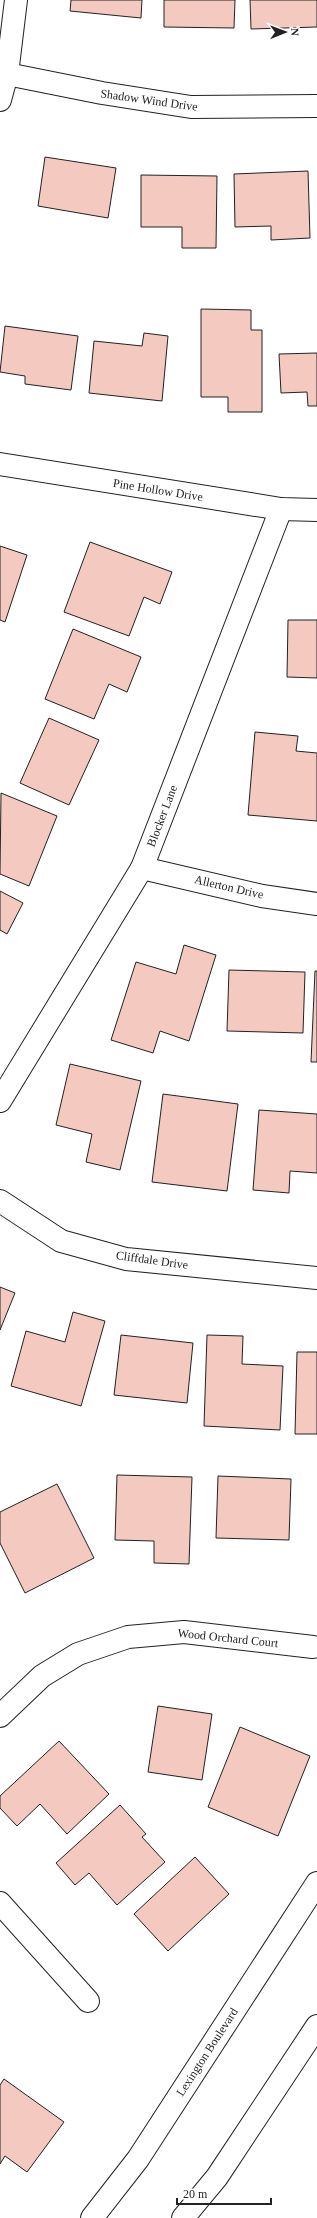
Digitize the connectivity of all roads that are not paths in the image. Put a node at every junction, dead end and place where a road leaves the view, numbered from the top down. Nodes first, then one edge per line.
1 (16, 0) edge
2 (7, 74) junction
3 (0, 100) edge
4 (317, 106) edge
5 (0, 464) edge
6 (281, 509) junction
7 (317, 510) edge
8 (142, 868) junction
9 (317, 904) edge
10 (0, 1101) edge
11 (0, 1201) edge
12 (317, 1278) edge
13 (313, 1647) dead end
14 (0, 1716) edge
15 (317, 1883) edge
16 (0, 1903) edge
17 (88, 2001) dead end
18 (317, 2026) edge
19 (92, 2218) edge
20 (183, 2218) edge

1 - 2 street
2 - 3 street
2 - 4 street, Shadow Wind Drive
5 - 6 street, Pine Hollow Drive
6 - 7 street, Pine Hollow Drive
6 - 8 street, Blocker Lane
8 - 9 street, Allerton Drive
8 - 10 street, Blocker Lane
11 - 12 street, Cliffdale Drive
13 - 14 street, Wood Orchard Court
15 - 19 street, Lexington Boulevard
16 - 17 street
18 - 20 street

